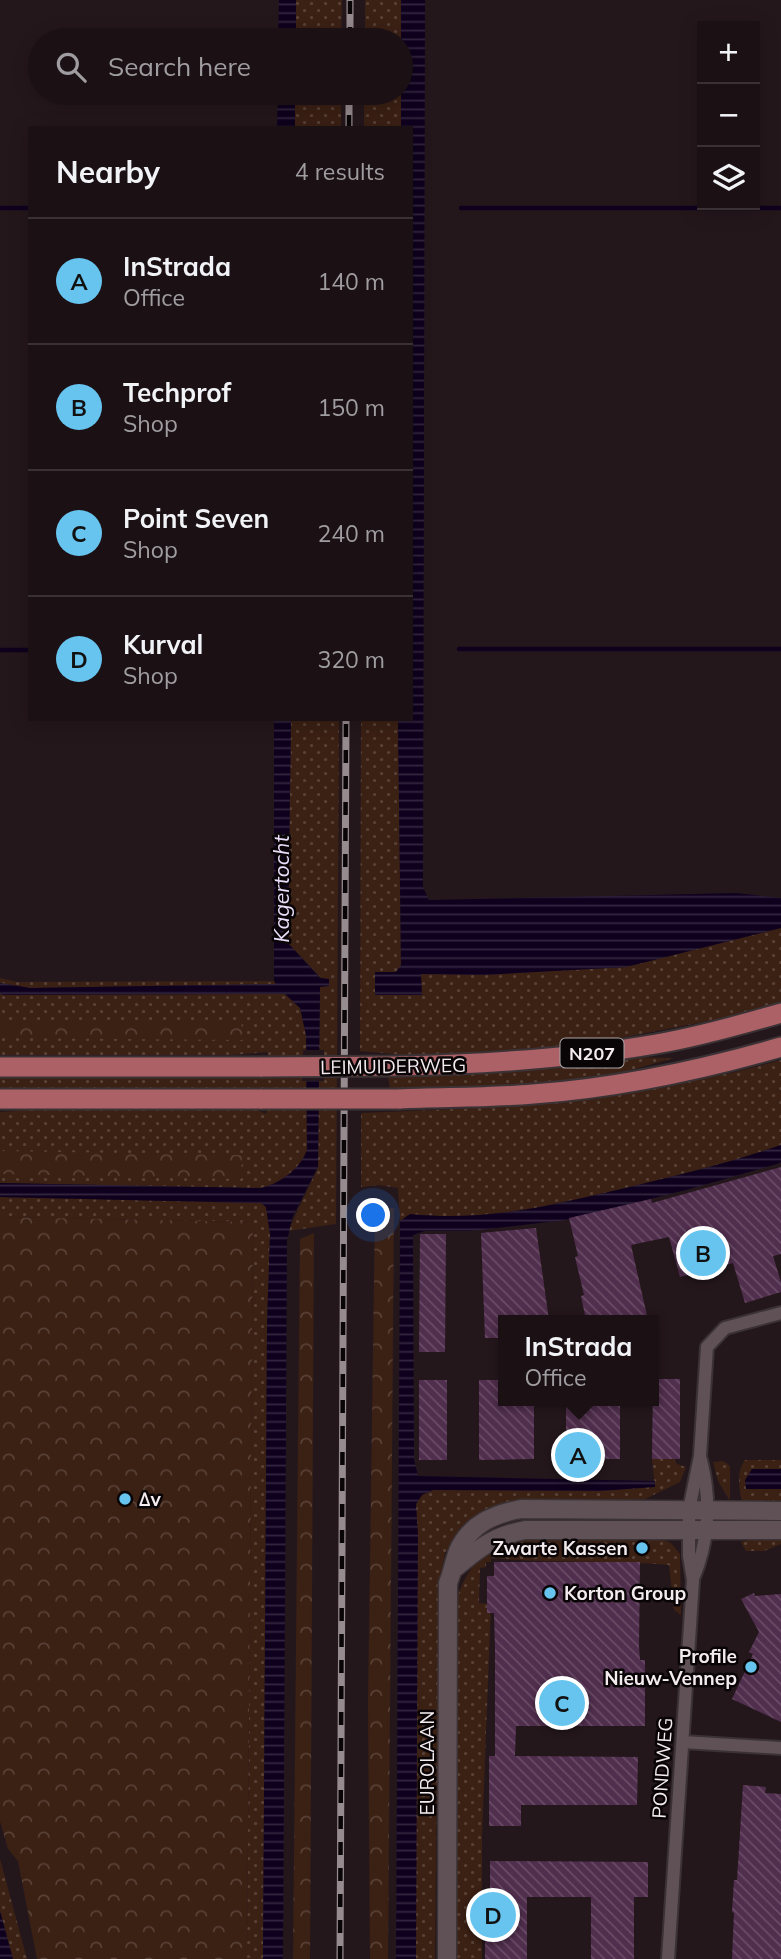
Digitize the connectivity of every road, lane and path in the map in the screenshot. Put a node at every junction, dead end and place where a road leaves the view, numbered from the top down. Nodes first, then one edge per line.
1 (781, 1013) edge
2 (781, 1047) edge
3 (0, 1067) edge
4 (0, 1098) edge
5 (781, 1312) edge
6 (700, 1456) junction
7 (689, 1510) junction
8 (707, 1511) junction
9 (781, 1511) edge
10 (697, 1530) junction
11 (781, 1530) edge
12 (455, 1568) junction
13 (683, 1742) junction
14 (781, 1748) edge
15 (447, 1959) edge
16 (668, 1959) edge

1 - 3 main road, LEIMUIDERWEG / N207, bridge
2 - 4 main road, LEIMUIDERWEG / N207, bridge
5 - 6 street
6 - 7 street
6 - 8 street
7 - 8 main road, EUROLAAN
7 - 10 street
7 - 12 main road, EUROLAAN
8 - 9 main road, EUROLAAN
8 - 10 street
10 - 11 main road
10 - 12 main road
10 - 13 street, PONDWEG
12 - 15 main road, EUROLAAN
13 - 14 street
13 - 16 street, PONDWEG

